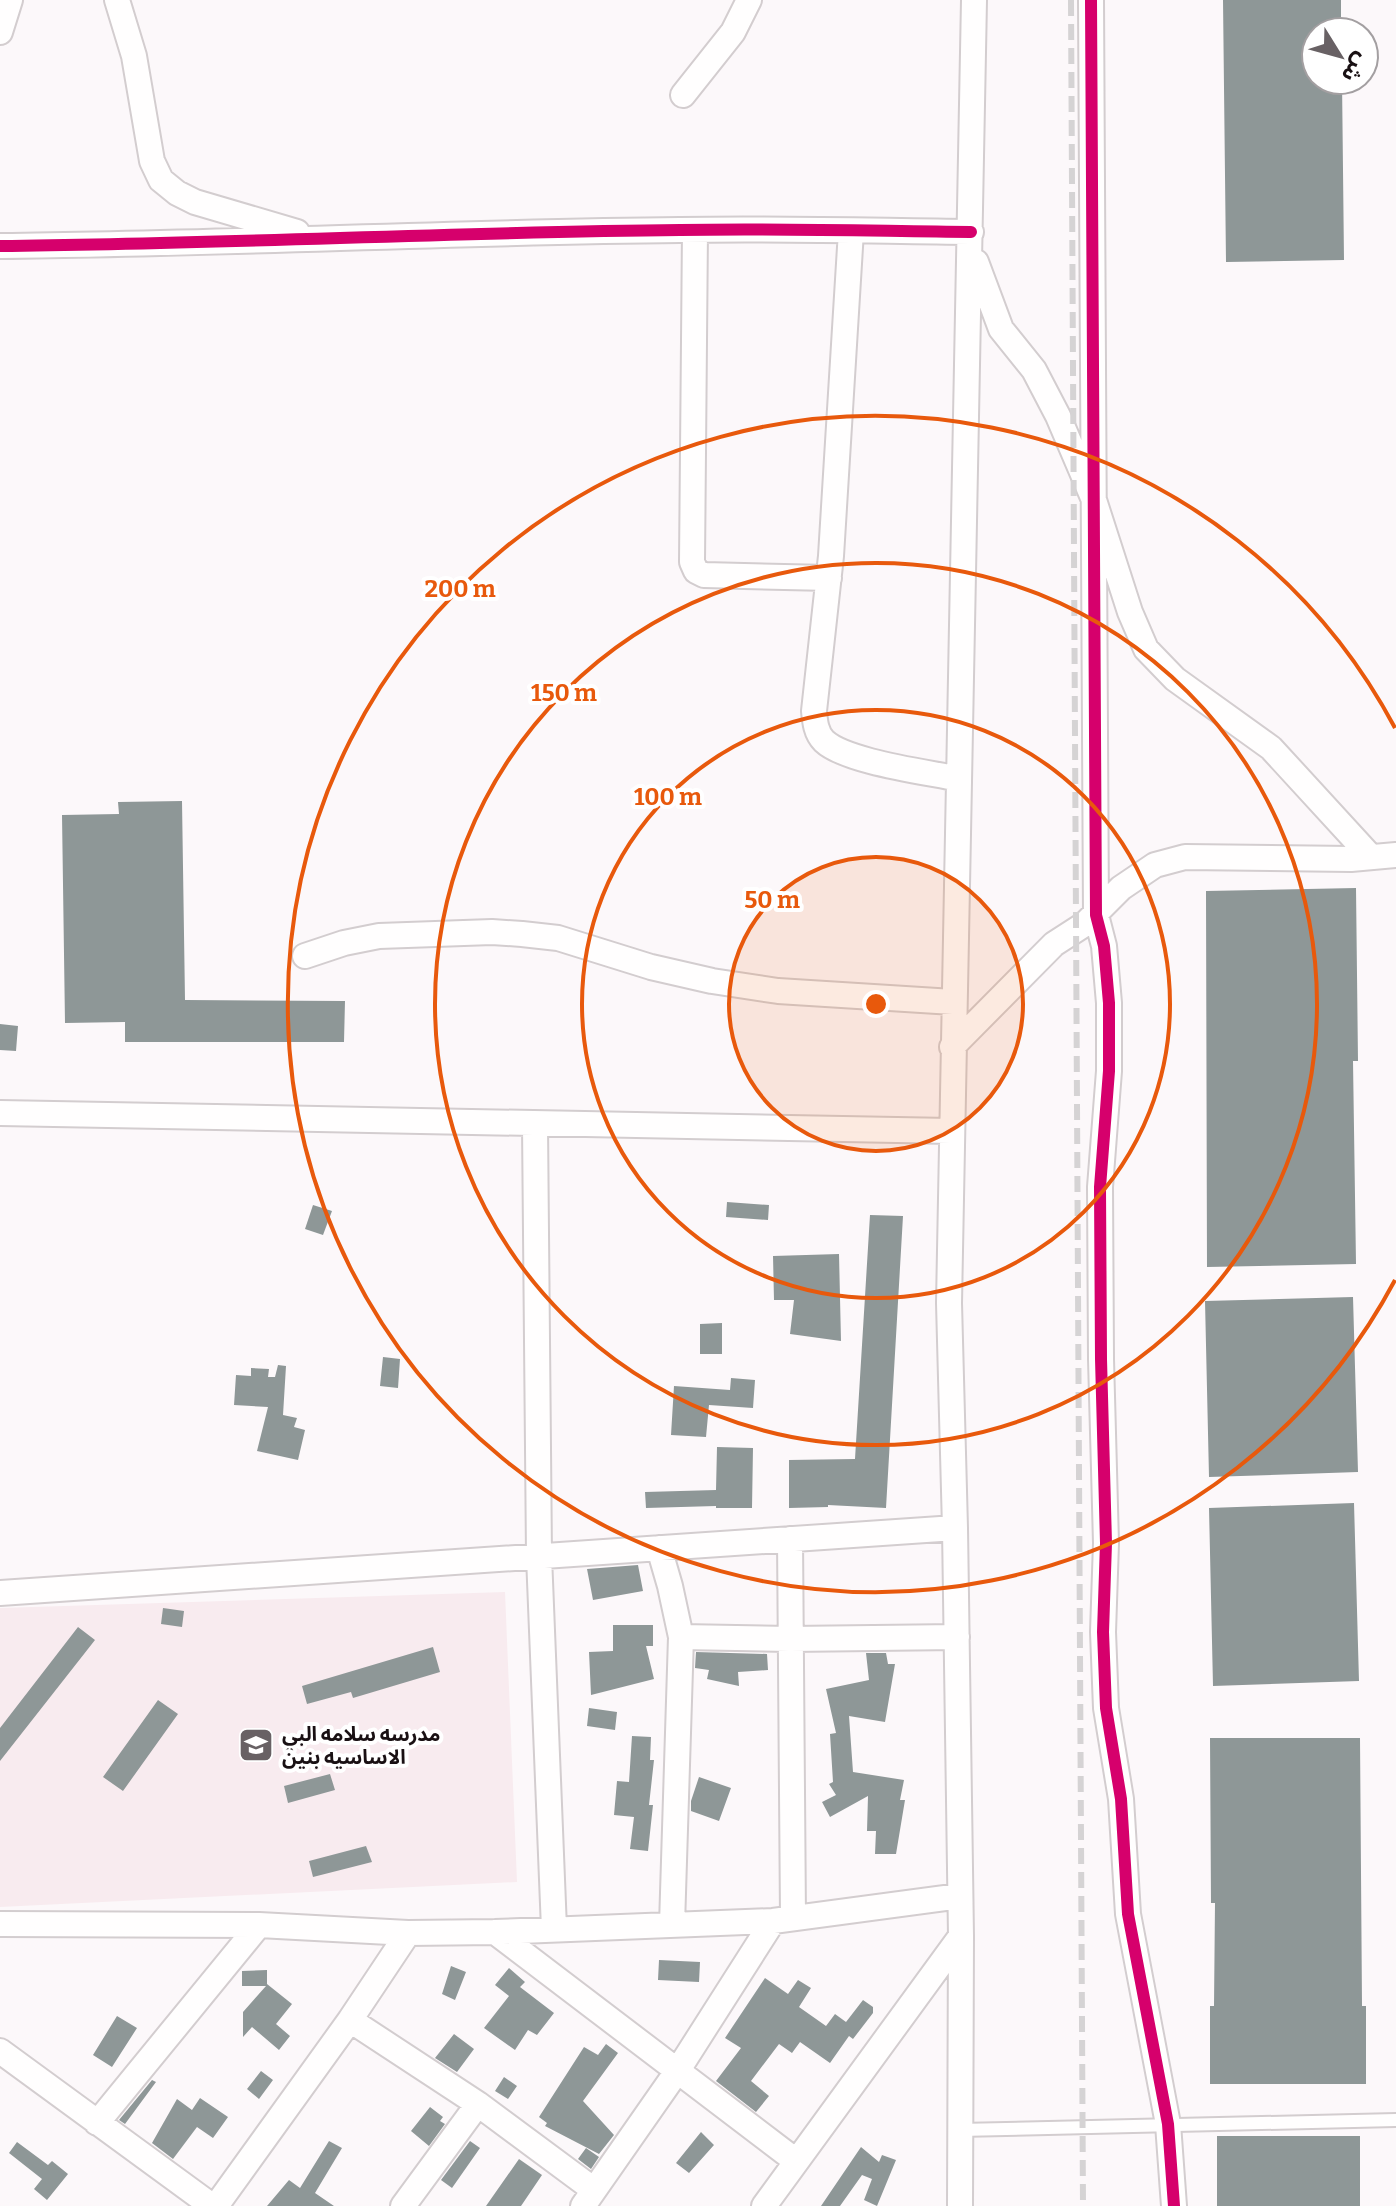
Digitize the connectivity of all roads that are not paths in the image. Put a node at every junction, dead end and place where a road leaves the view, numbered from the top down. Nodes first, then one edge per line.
1 (10, 0) edge
2 (117, 0) edge
3 (749, 0) edge
4 (974, 0) edge
5 (1091, 0) edge
6 (0, 30) edge
7 (683, 95) dead end
8 (695, 230) junction
9 (851, 231) junction
10 (319, 238) junction
11 (971, 239) junction
12 (0, 246) edge
13 (1094, 500) junction
14 (829, 578) junction
15 (959, 779) junction
16 (1396, 855) edge
17 (1371, 857) junction
18 (1096, 915) junction
19 (305, 956) dead end
20 (953, 1002) junction
21 (952, 1047) junction
22 (0, 1113) edge
23 (535, 1125) junction
24 (951, 1131) junction
25 (955, 1528) junction
26 (790, 1539) junction
27 (659, 1548) junction
28 (539, 1556) junction
29 (0, 1593) edge
30 (681, 1637) junction
31 (957, 1637) junction
32 (790, 1639) junction
33 (960, 1896) junction
34 (783, 1920) junction
35 (0, 1924) edge
36 (259, 1925) junction
37 (672, 1925) junction
38 (554, 1929) junction
39 (495, 1932) junction
40 (408, 1933) junction
41 (961, 1936) junction
42 (350, 2020) junction
43 (0, 2051) edge
44 (678, 2070) junction
45 (478, 2104) junction
46 (1396, 2120) edge
47 (97, 2123) junction
48 (1168, 2124) junction
49 (959, 2130) junction
50 (796, 2161) junction
51 (588, 2198) edge
52 (959, 2205) edge
53 (214, 2206) edge
54 (403, 2206) edge
55 (764, 2206) edge
56 (1174, 2206) edge

1 - 6 street
2 - 10 street
3 - 7 street
4 - 11 street
5 - 13 street
8 - 9 street
8 - 10 street
8 - 14 street
9 - 11 street
9 - 14 street
10 - 12 street
11 - 13 street
11 - 15 street
13 - 17 street
13 - 18 street
14 - 15 street
15 - 20 street
16 - 17 street
17 - 18 street
18 - 21 street
18 - 48 street
19 - 20 street
20 - 21 street
21 - 24 street
22 - 23 street
23 - 24 street
23 - 28 street
24 - 25 street
25 - 26 street
25 - 31 street
26 - 27 street
26 - 32 street
27 - 28 street
27 - 30 street
28 - 29 street
28 - 38 street
30 - 32 street
30 - 37 street
31 - 32 street
31 - 33 street
32 - 34 street
33 - 34 street
33 - 41 street
34 - 37 street
34 - 44 street
35 - 36 street
36 - 40 street
36 - 47 street
37 - 38 street
38 - 39 street
39 - 40 street
39 - 44 street
40 - 42 street
41 - 49 street
41 - 50 street
42 - 45 street
42 - 53 street
43 - 47 street
44 - 50 street
44 - 51 street
45 - 51 street
45 - 54 street
46 - 48 lane
47 - 53 street
48 - 49 lane
48 - 56 street
49 - 52 street
50 - 55 street

